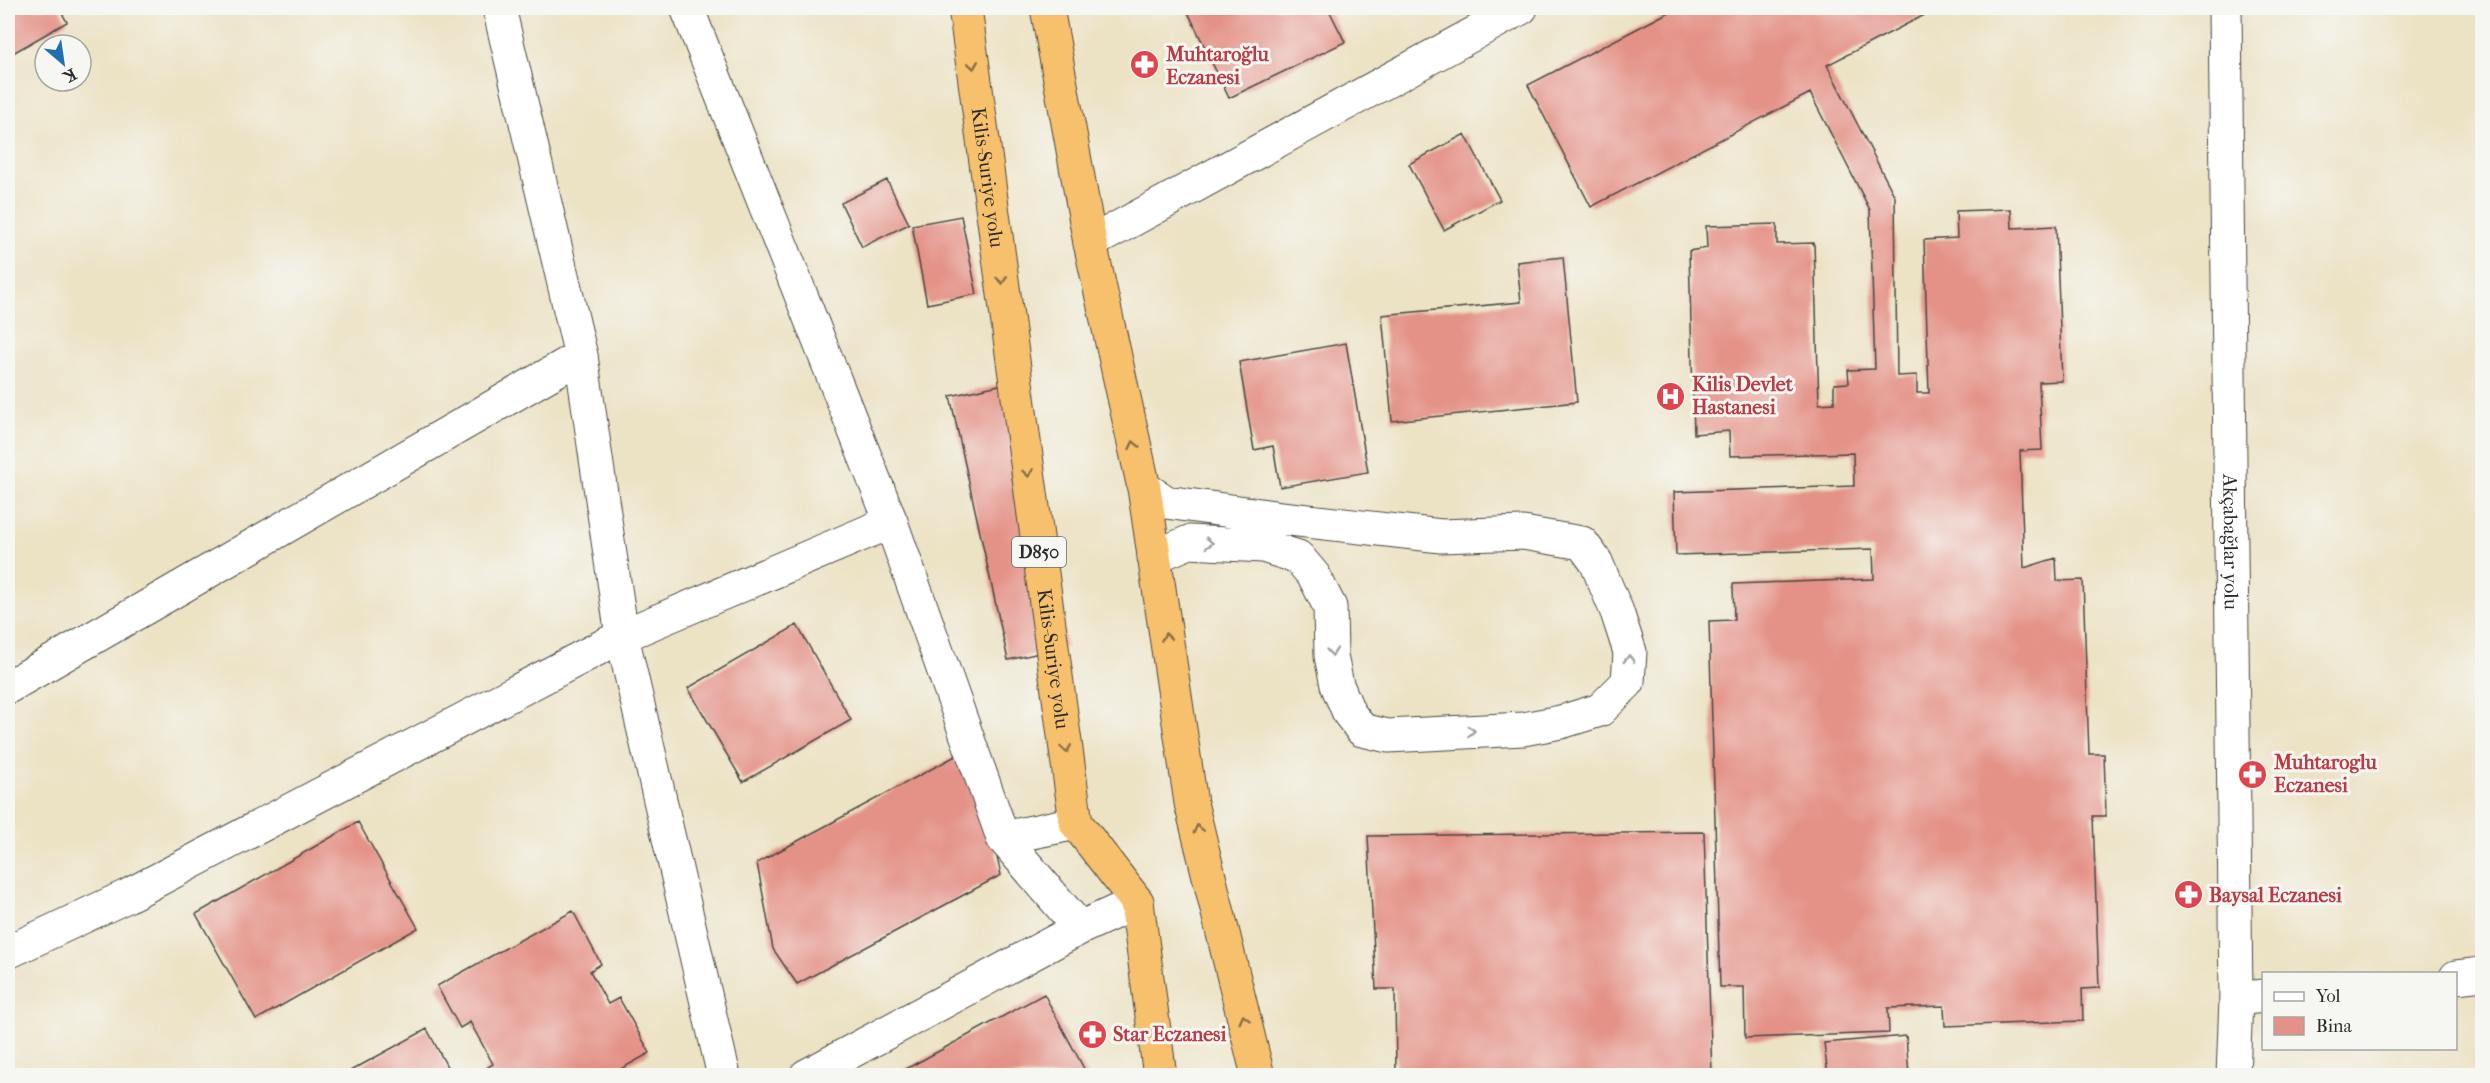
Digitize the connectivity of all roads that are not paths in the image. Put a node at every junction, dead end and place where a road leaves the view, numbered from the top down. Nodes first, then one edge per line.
1 (499, 8) edge
2 (687, 8) edge
3 (965, 8) edge
4 (1047, 8) edge
5 (1521, 8) edge
6 (2225, 8) edge
7 (1090, 243) junction
8 (581, 356) junction
9 (1144, 488) junction
10 (891, 522) junction
11 (1154, 557) junction
12 (622, 636) junction
13 (8, 687) edge
14 (1076, 823) junction
15 (1003, 838) junction
16 (1137, 902) junction
17 (1080, 928) junction
18 (8, 952) edge
19 (2482, 974) edge
20 (2457, 977) edge
21 (2250, 997) edge
22 (724, 1076) edge
23 (806, 1076) edge
24 (1160, 1076) edge
25 (1258, 1076) edge
26 (2232, 1076) edge

1 - 8 street
2 - 10 street
3 -> 14 highway, Kilis-Suriye yolu / D850
4 - 7 highway
5 - 7 street
6 - 21 street, Akçabağlar yolu
9 -> 7 highway
8 - 12 street
8 - 13 street
9 - 11 highway
11 -> 9 street
10 - 12 street
10 - 15 street
25 -> 11 highway
12 - 18 street
12 - 22 street
14 - 15 street
14 - 16 highway, Kilis-Suriye yolu / D850
15 - 17 street
16 - 17 street
16 - 24 highway
17 - 23 street
19 - 20 street
21 - 26 street, Akçabağlar yolu

